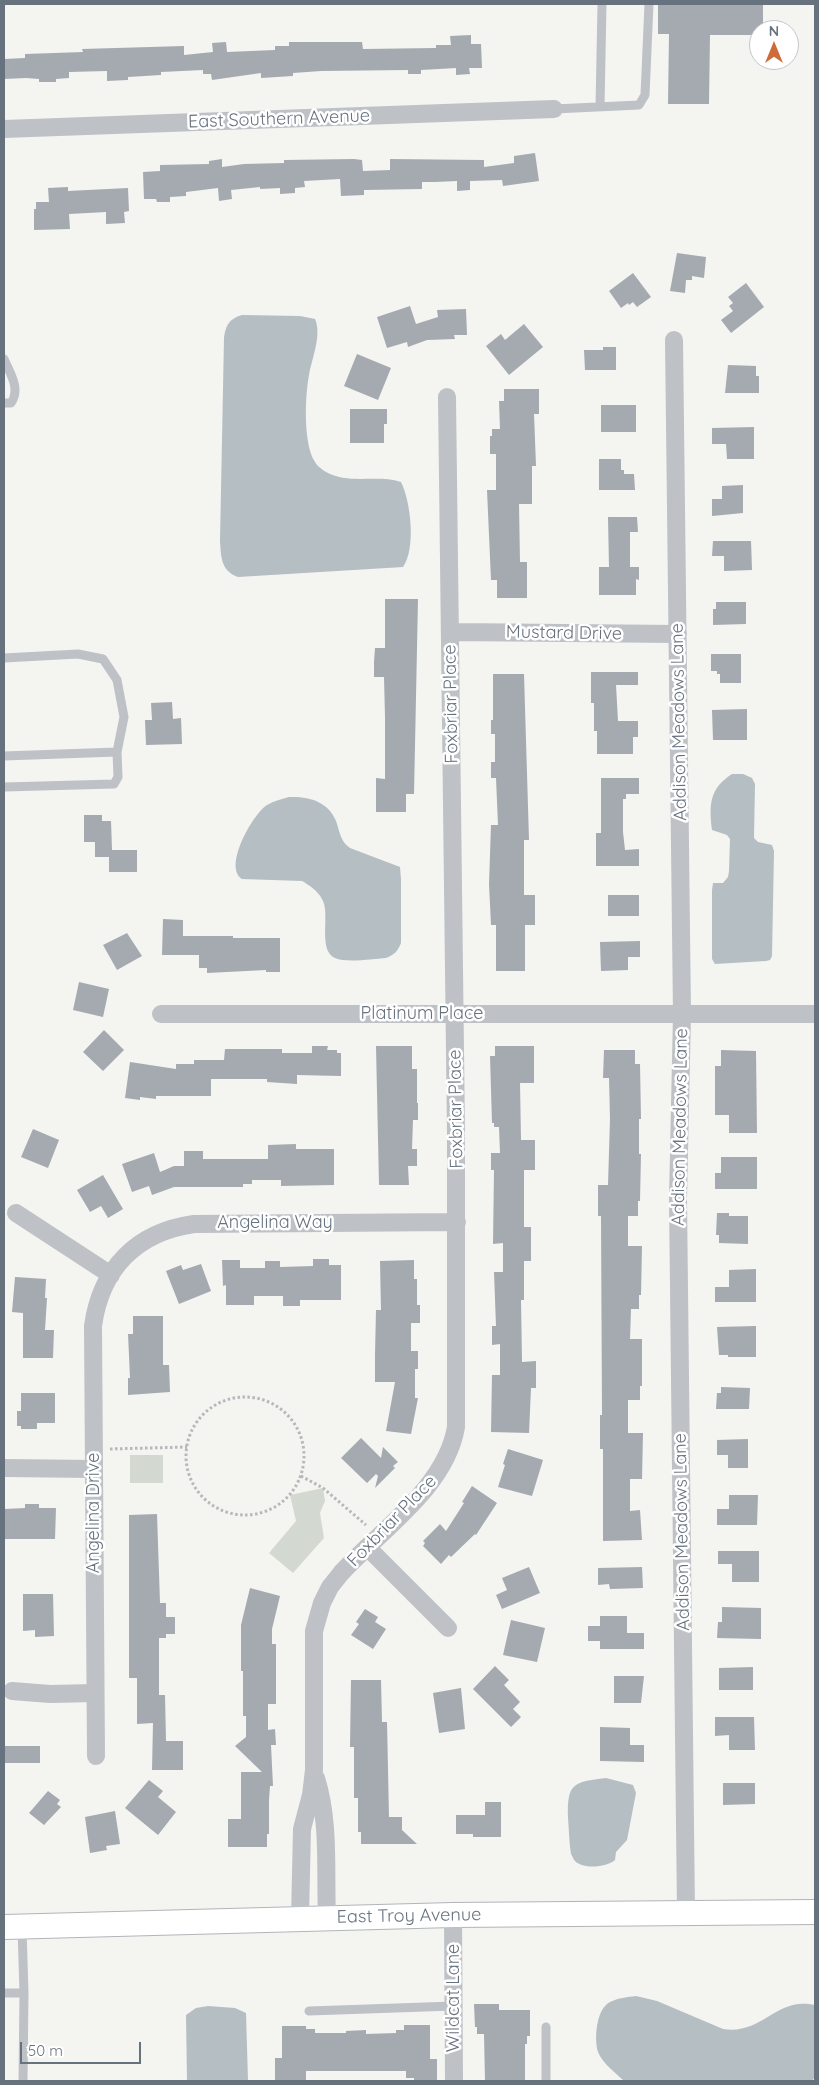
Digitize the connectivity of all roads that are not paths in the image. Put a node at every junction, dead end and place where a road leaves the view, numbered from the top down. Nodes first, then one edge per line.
1 (602, 4) edge
2 (649, 4) edge
3 (600, 107) junction
4 (554, 109) joint
5 (4, 129) edge
6 (674, 340) dead end
7 (4, 359) edge
8 (447, 397) dead end
9 (4, 404) edge
10 (450, 632) junction
11 (678, 634) junction
12 (4, 658) edge
13 (117, 752) junction
14 (4, 756) edge
15 (4, 787) edge
16 (161, 1014) dead end
17 (455, 1014) junction
18 (682, 1014) junction
19 (815, 1014) edge
20 (16, 1213) dead end
21 (457, 1222) junction
22 (111, 1275) junction
23 (4, 1468) edge
24 (94, 1469) junction
25 (373, 1541) junction
26 (448, 1628) dead end
27 (12, 1691) dead end
28 (96, 1693) junction
29 (96, 1756) dead end
30 (314, 1770) junction
31 (815, 1912) edge
32 (686, 1913) junction
33 (453, 1915) junction
34 (300, 1918) junction
35 (327, 1918) junction
36 (13, 1927) edge
37 (4, 1993) edge
38 (24, 1993) junction
39 (454, 2006) junction
40 (309, 2011) dead end
41 (546, 2027) dead end
42 (22, 2081) edge
43 (454, 2081) edge
44 (546, 2081) edge

1 - 3 lane
2 - 3 lane
3 - 4 lane
4 - 5 street, East Southern Avenue
6 - 11 street, Addison Meadows Lane
7 - 9 lane
8 - 10 street, Foxbriar Place
10 - 11 street, Mustard Drive
10 - 17 street, Foxbriar Place
11 - 18 street, Addison Meadows Lane
12 - 13 lane
13 - 14 lane
13 - 15 lane
16 - 17 street, Platinum Place
17 - 18 street, Platinum Place
17 - 21 street, Foxbriar Place
18 - 19 street, Platinum Place
18 - 32 street, Addison Meadows Lane
20 - 22 street
21 - 22 street, Angelina Way
21 - 25 street, Foxbriar Place
22 - 24 street, Angelina Drive
23 - 24 street
24 - 28 street, Angelina Drive
25 - 26 street
25 - 30 street, Foxbriar Place
27 - 28 street
28 - 29 street, Angelina Drive
30 - 34 street, Foxbriar Place
30 - 35 street, Foxbriar Place
31 - 32 street, East Troy Avenue
32 - 33 street, East Troy Avenue
33 - 35 street, East Troy Avenue
33 - 39 street, Wildcat Lane
34 - 35 street, East Troy Avenue
34 - 36 street, East Troy Avenue
36 - 38 lane
37 - 38 lane
38 - 42 lane
39 - 40 lane
39 - 43 street, Wildcat Lane
41 - 44 lane

